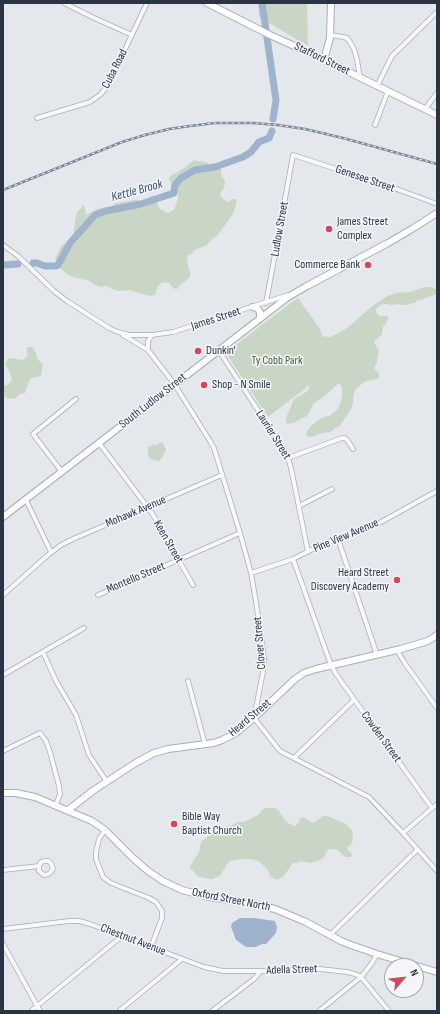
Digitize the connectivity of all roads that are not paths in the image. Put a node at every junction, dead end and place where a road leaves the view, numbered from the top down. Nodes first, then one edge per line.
1 (64, 3) edge
2 (147, 3) edge
3 (207, 3) edge
4 (331, 3) edge
5 (437, 12) edge
6 (132, 35) junction
7 (330, 35) junction
8 (324, 60) junction
9 (360, 78) junction
10 (377, 86) junction
11 (388, 91) junction
12 (437, 92) edge
13 (425, 109) junction
14 (437, 115) edge
15 (37, 118) dead end
16 (375, 125) dead end
17 (293, 154) joint
18 (437, 204) edge
19 (437, 213) edge
20 (3, 245) edge
21 (294, 294) junction
22 (266, 303) junction
23 (253, 307) junction
24 (260, 318) junction
25 (116, 331) junction
26 (152, 335) junction
27 (148, 350) junction
28 (219, 351) junction
29 (174, 385) junction
30 (76, 399) dead end
31 (99, 443) junction
32 (353, 449) dead end
33 (288, 458) junction
34 (62, 472) junction
35 (222, 476) junction
36 (332, 488) dead end
37 (437, 491) edge
38 (26, 500) junction
39 (299, 506) junction
40 (148, 507) junction
41 (3, 517) edge
42 (240, 533) junction
43 (338, 539) junction
44 (51, 552) junction
45 (308, 552) junction
46 (293, 559) junction
47 (179, 560) junction
48 (251, 573) junction
49 (193, 585) dead end
50 (3, 595) edge
51 (98, 595) dead end
52 (84, 628) dead end
53 (437, 635) edge
54 (397, 650) junction
55 (43, 652) junction
56 (377, 655) junction
57 (331, 665) junction
58 (3, 676) edge
59 (188, 681) dead end
60 (354, 700) junction
61 (437, 708) edge
62 (254, 718) junction
63 (204, 744) junction
64 (3, 751) edge
65 (294, 758) junction
66 (107, 782) junction
67 (3, 793) edge
68 (437, 804) edge
69 (56, 805) junction
70 (432, 808) junction
71 (68, 810) junction
72 (105, 830) junction
73 (403, 833) junction
74 (417, 850) junction
75 (39, 866) dead end
76 (3, 870) edge
77 (437, 871) edge
78 (3, 929) edge
79 (330, 935) junction
80 (122, 936) junction
81 (3, 944) edge
82 (151, 947) junction
83 (380, 955) junction
84 (182, 959) junction
85 (261, 971) junction
86 (437, 972) edge
87 (361, 977) junction
88 (37, 1006) junction
89 (31, 1011) edge
90 (40, 1011) edge
91 (118, 1011) edge
92 (212, 1011) edge
93 (319, 1011) edge
94 (389, 1011) edge

1 - 6 street
2 - 6 street, Cuba Road
3 - 8 street, Stafford Street
4 - 7 street
5 - 10 street
6 - 15 street, Cuba Road
7 - 8 street
7 - 9 street
8 - 9 street, Stafford Street
9 - 10 street, Stafford Street
10 - 11 street, Stafford Street
11 - 13 street, Stafford Street
11 - 16 street
12 - 13 street
13 - 14 street, Stafford Street
17 - 18 street, Genesee Street
17 - 22 street, Ludlow Street
19 - 21 street, James Street
20 - 25 street, James Street
21 - 22 street, James Street
21 - 24 street, South Ludlow Street
22 - 23 street, James Street
23 - 24 street
23 - 26 street, James Street
24 - 28 street, South Ludlow Street
25 - 26 street, James Street
25 - 27 street, Clover Street
26 - 27 street
27 - 29 street, Clover Street
28 - 29 street, South Ludlow Street
28 - 33 street, Laurier Street
29 - 31 street, South Ludlow Street
29 - 35 street, Clover Street
30 - 34 street
31 - 34 street, South Ludlow Street
31 - 40 street, Keen Street
32 - 33 street
33 - 39 street, Laurier Street
34 - 38 street, South Ludlow Street
35 - 40 street, Mohawk Avenue
35 - 42 street, Clover Street
36 - 39 street
37 - 43 street, Pine View Avenue
38 - 41 street, South Ludlow Street
38 - 44 street
39 - 45 street, Laurier Street
40 - 44 street, Mohawk Avenue
40 - 47 street, Keen Street
42 - 47 street, Montello Street
42 - 48 street, Clover Street
43 - 45 street, Pine View Avenue
43 - 56 street
44 - 50 street, Mohawk Avenue
45 - 46 street, Pine View Avenue
46 - 48 street, Pine View Avenue
46 - 57 street, Cowden Street
47 - 49 street, Keen Street
47 - 51 street, Montello Street
48 - 62 street, Clover Street
52 - 55 street
53 - 54 street, Heard Street
54 - 56 street, Heard Street
54 - 61 street
55 - 58 street
55 - 66 street
56 - 57 street, Heard Street
57 - 60 street, Cowden Street
57 - 62 street, Heard Street
59 - 63 street
60 - 65 street
60 - 70 street, Cowden Street
62 - 63 street, Heard Street
62 - 65 street
63 - 66 street, Heard Street
64 - 69 street
65 - 73 street
66 - 71 street, Heard Street
67 - 69 street, Oxford Street North
68 - 70 street
69 - 71 street, Oxford Street North
70 - 73 street
71 - 72 street, Oxford Street North
72 - 79 street, Oxford Street North
72 - 82 street
73 - 74 street
74 - 77 street
74 - 79 street
75 - 76 street
78 - 80 street, Chestnut Avenue
79 - 83 street, Oxford Street North
80 - 82 street, Chestnut Avenue
80 - 88 street
81 - 88 street
82 - 84 street, Chestnut Avenue
83 - 86 street, Oxford Street North
83 - 87 street
84 - 85 street, Chestnut Avenue
84 - 91 street
85 - 87 street, Adella Street
85 - 92 street, Adella Street
87 - 93 street
87 - 94 street
88 - 89 street
88 - 90 street

